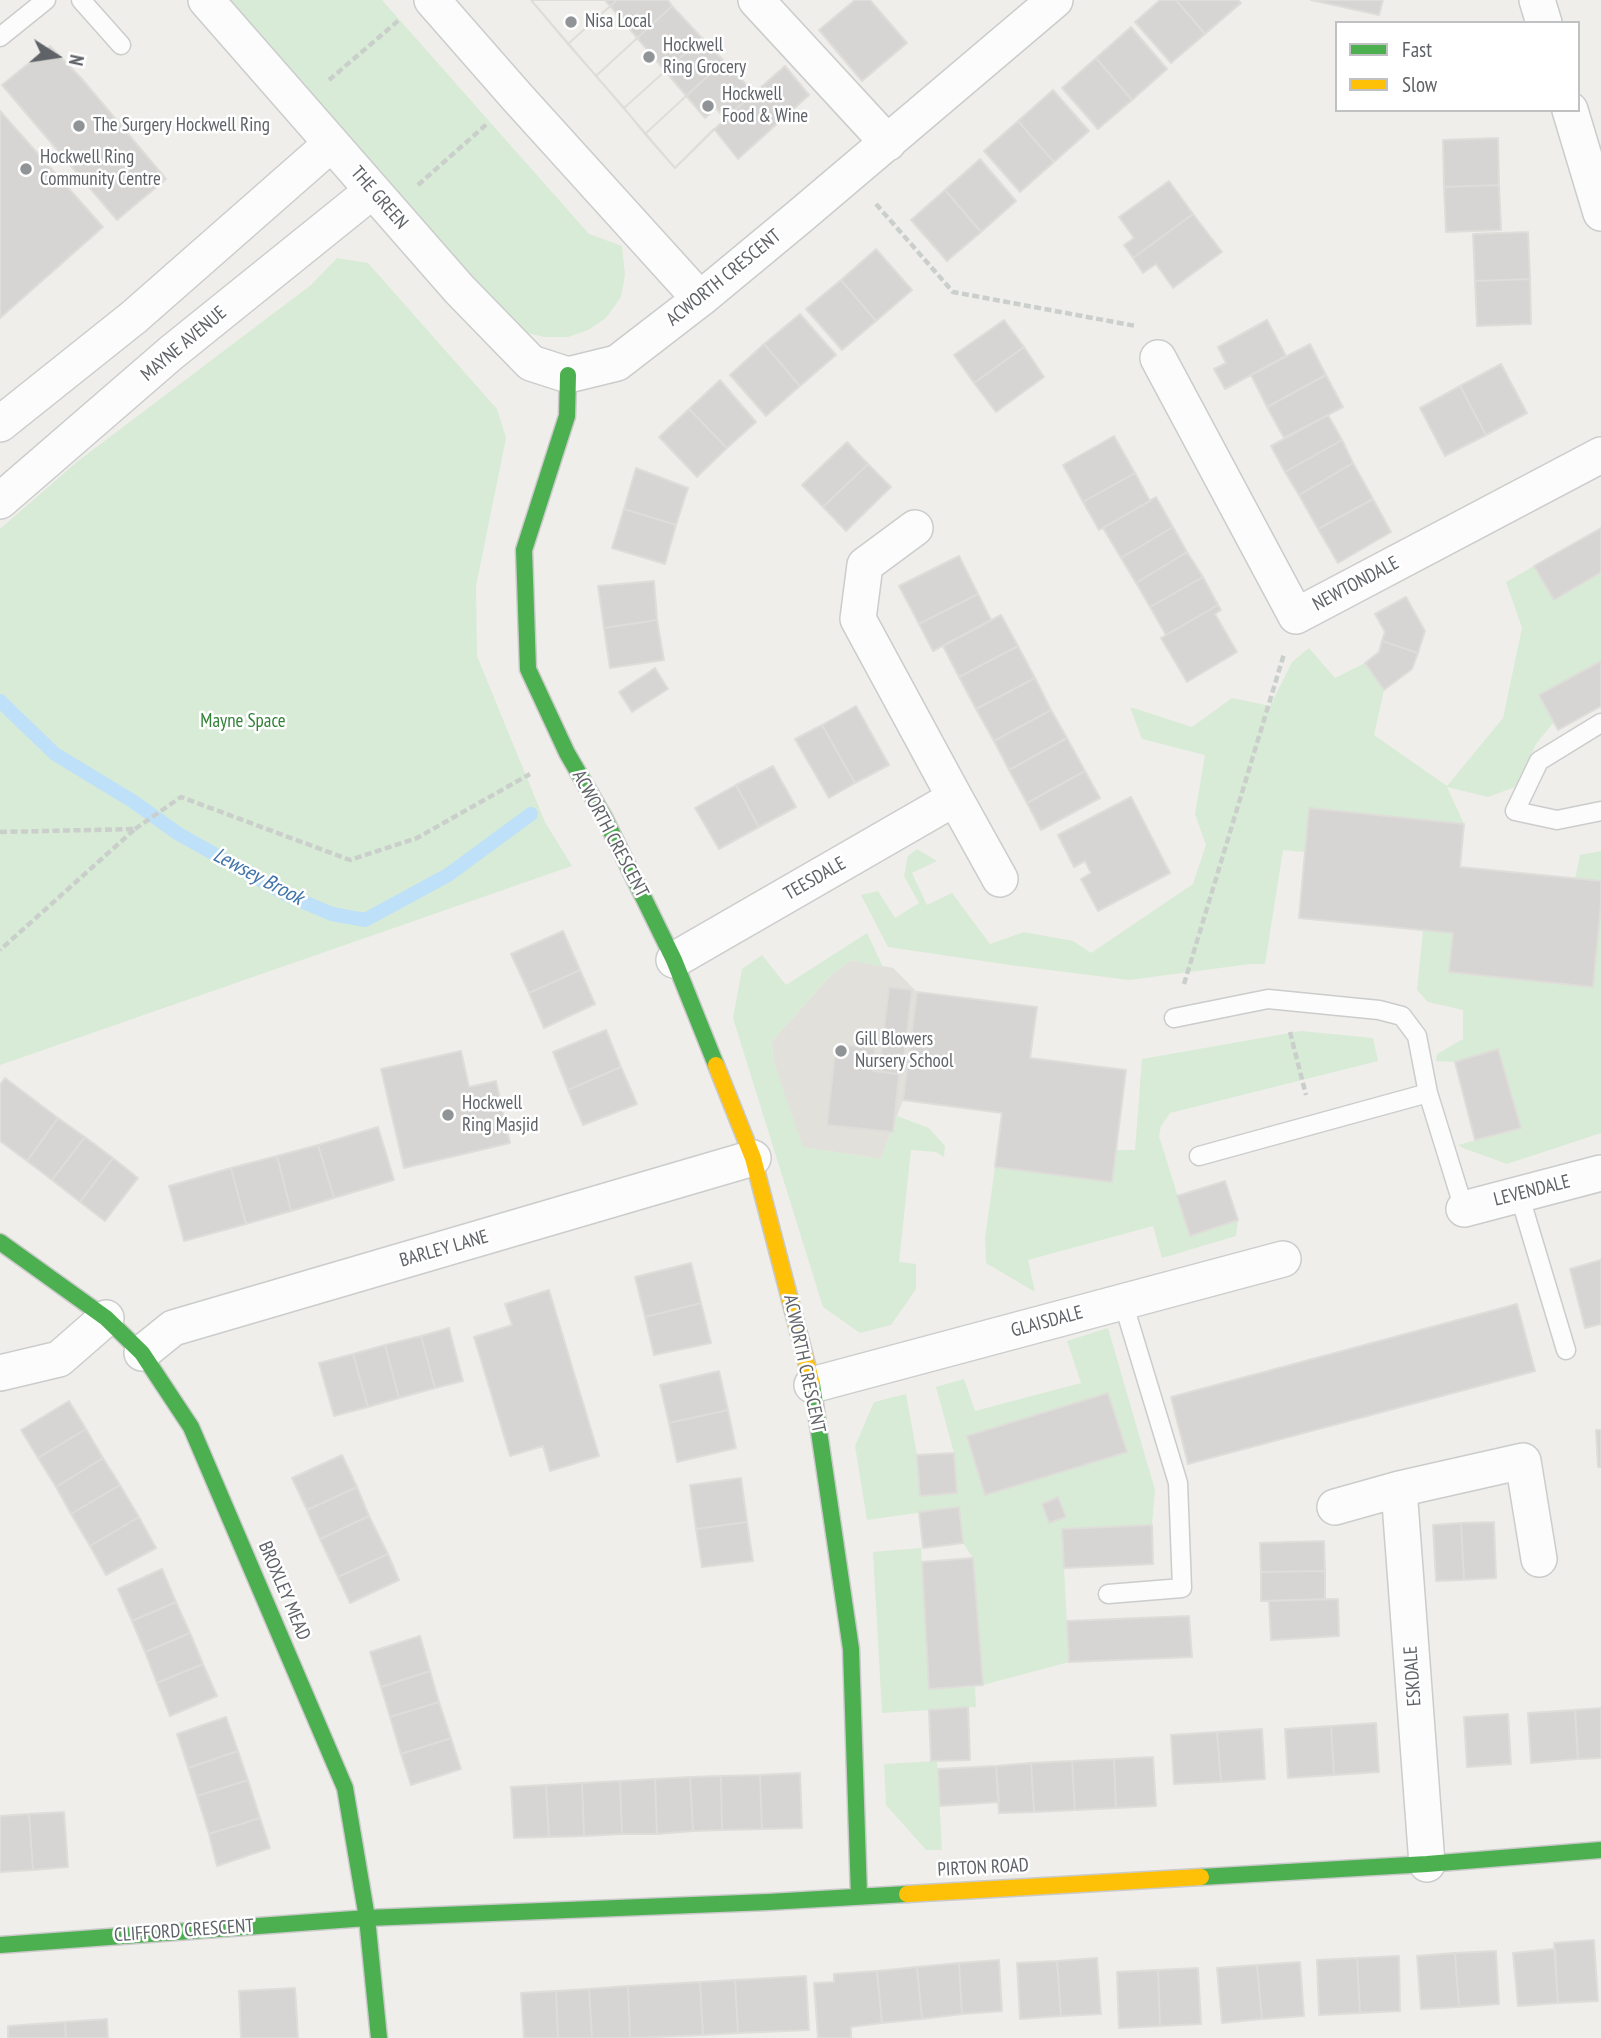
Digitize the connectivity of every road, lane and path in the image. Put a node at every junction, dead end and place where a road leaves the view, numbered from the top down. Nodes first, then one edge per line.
1 (47, 0) edge
2 (81, 0) edge
3 (206, 0) edge
4 (756, 0) edge
5 (1055, 0) edge
6 (1537, 0) edge
7 (421, 7) edge
8 (1543, 21) edge
9 (0, 37) edge
10 (121, 45) dead end
11 (328, 81) dead end
12 (517, 97) junction
13 (1571, 112) edge
14 (888, 143) junction
15 (331, 144) junction
16 (850, 174) junction
17 (372, 191) junction
18 (410, 192) dead end
19 (1601, 213) edge
20 (700, 299) junction
21 (1158, 358) joint
22 (568, 375) junction
23 (0, 424) edge
24 (1601, 455) edge
25 (0, 501) edge
26 (915, 528) dead end
27 (1296, 616) junction
28 (1601, 723) edge
29 (567, 753) junction
30 (955, 798) junction
31 (1601, 811) edge
32 (135, 829) junction
33 (0, 832) edge
34 (1000, 879) dead end
35 (0, 950) edge
36 (674, 960) junction
37 (1282, 1001) junction
38 (1174, 1018) joint
39 (1428, 1093) junction
40 (1314, 1124) junction
41 (1199, 1156) dead end
42 (753, 1158) junction
43 (1601, 1173) edge
44 (1520, 1194) junction
45 (1464, 1209) joint
46 (0, 1242) edge
47 (1283, 1259) dead end
48 (1123, 1302) junction
49 (106, 1318) junction
50 (1566, 1350) dead end
51 (142, 1353) junction
52 (0, 1373) edge
53 (812, 1385) junction
54 (1399, 1489) junction
55 (1335, 1507) dead end
56 (1539, 1559) dead end
57 (1108, 1594) dead end
58 (1601, 1850) edge
59 (1427, 1864) junction
60 (859, 1896) junction
61 (367, 1917) junction
62 (0, 1945) edge
63 (379, 2038) edge

1 - 9 lane
2 - 10 lane
3 - 15 street, THE GREEN
4 - 14 street
5 - 14 street, ACWORTH CRESCENT
6 - 8 street
7 - 11 path
7 - 12 street
12 - 18 path
12 - 20 street
13 - 19 street
14 - 16 street, ACWORTH CRESCENT
15 - 17 street, THE GREEN
15 - 23 street
16 - 20 street, ACWORTH CRESCENT
16 - 21 path
17 - 22 street, THE GREEN
17 - 25 street, MAYNE AVENUE
20 - 22 street, ACWORTH CRESCENT
21 - 27 street, NEWTONDALE
22 - 29 street, ACWORTH CRESCENT
24 - 27 street, NEWTONDALE
26 - 30 street
27 - 38 path
28 - 31 lane
29 - 32 path
29 - 36 street, ACWORTH CRESCENT
30 - 34 street
30 - 36 street, TEESDALE
32 - 33 path
32 - 35 path
36 - 42 street, ACWORTH CRESCENT
37 - 38 lane
37 - 39 lane
37 - 40 path
39 - 40 lane
39 - 45 lane
40 - 41 lane
42 - 51 street, BARLEY LANE
42 - 53 street, ACWORTH CRESCENT
43 - 44 street, LEVENDALE
44 - 45 street, LEVENDALE
44 - 50 lane
46 - 49 street, BROXLEY MEAD
47 - 48 street, GLAISDALE
48 - 53 street, GLAISDALE
48 - 57 lane
49 - 51 street, BROXLEY MEAD
49 - 52 street
51 - 61 street, BROXLEY MEAD
53 - 60 street, ACWORTH CRESCENT
54 - 55 street
54 - 56 street
54 - 59 street, ESKDALE
58 - 59 street, PIRTON ROAD
59 - 60 street, PIRTON ROAD
60 - 61 street, PIRTON ROAD
61 - 62 street, CLIFFORD CRESCENT
61 - 63 street, BROXLEY MEAD

